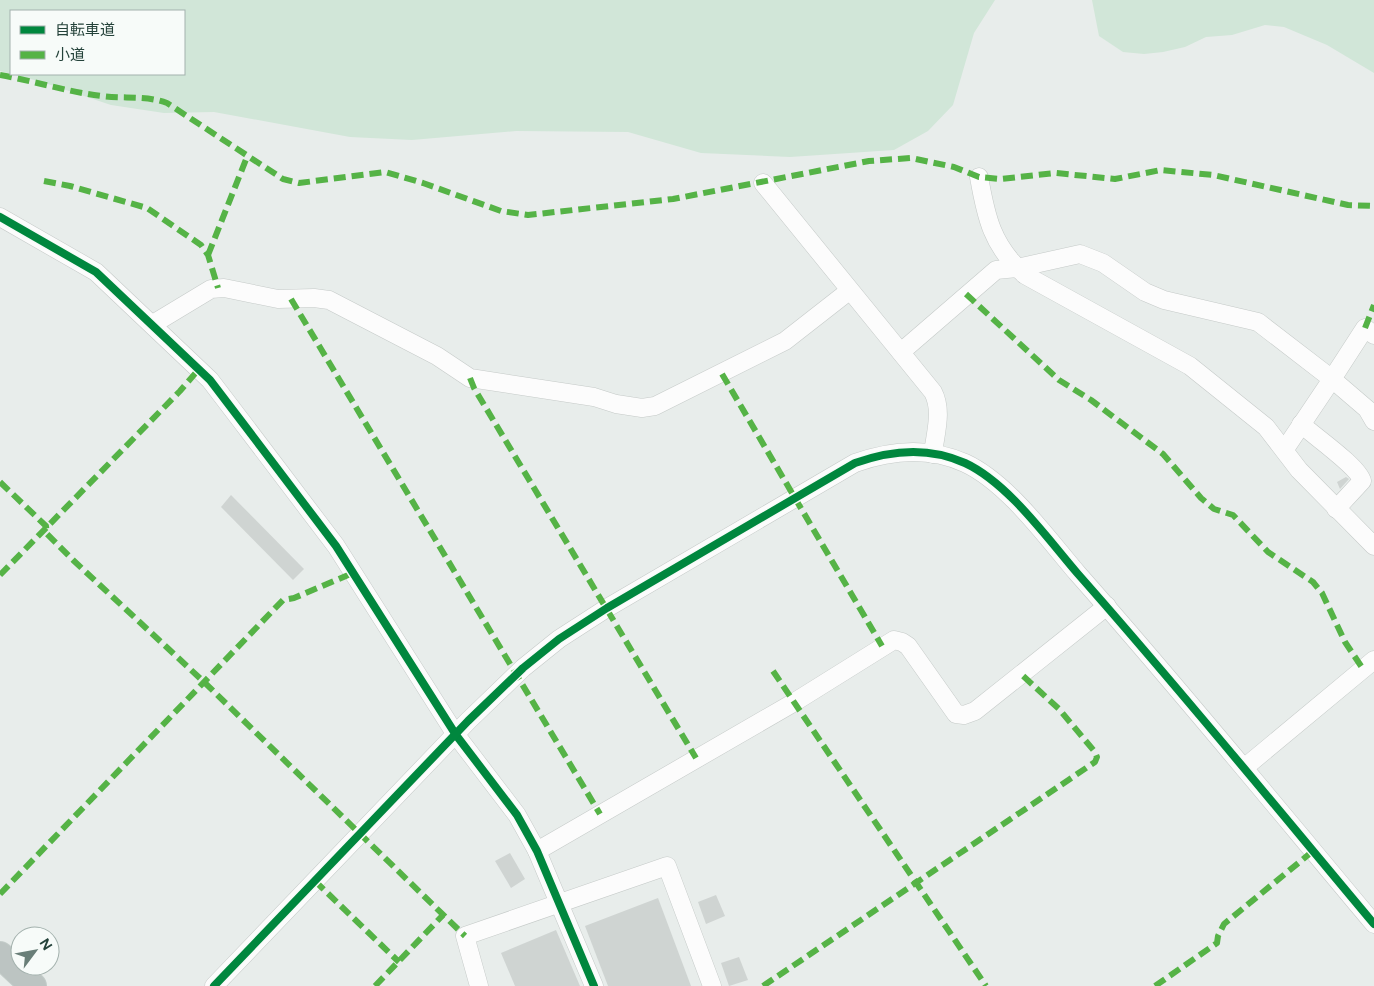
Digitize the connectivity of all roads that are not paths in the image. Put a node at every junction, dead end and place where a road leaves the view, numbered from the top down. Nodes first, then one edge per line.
1 (979, 176) dead end
2 (763, 183) dead end
3 (0, 218) edge
4 (1017, 268) junction
5 (849, 290) junction
6 (153, 324) junction
7 (1374, 336) edge
8 (901, 352) junction
9 (1332, 378) junction
10 (1374, 421) edge
11 (1301, 424) junction
12 (1285, 449) junction
13 (933, 454) junction
14 (1336, 509) junction
15 (1374, 546) edge
16 (1107, 606) junction
17 (1374, 660) edge
18 (456, 735) junction
19 (1244, 768) junction
20 (537, 851) junction
21 (559, 904) junction
22 (1374, 924) edge
23 (0, 955) edge
24 (33, 986) edge
25 (214, 986) edge
26 (479, 986) edge
27 (594, 986) edge
28 (712, 986) edge

1 - 4 street
2 - 5 street
3 - 6 street
4 - 8 street
4 - 9 street
4 - 12 street
5 - 6 street
5 - 8 street
6 - 18 street
7 - 9 street
8 - 13 street
9 - 10 street
9 - 11 street
11 - 12 street
11 - 14 street
12 - 14 street
13 - 16 street
13 - 18 street
14 - 15 street
16 - 19 street
16 - 20 street
17 - 19 street
18 - 20 street
18 - 25 street
19 - 22 street
20 - 21 street
21 - 26 street
21 - 27 street
21 - 28 street
23 - 24 highway

